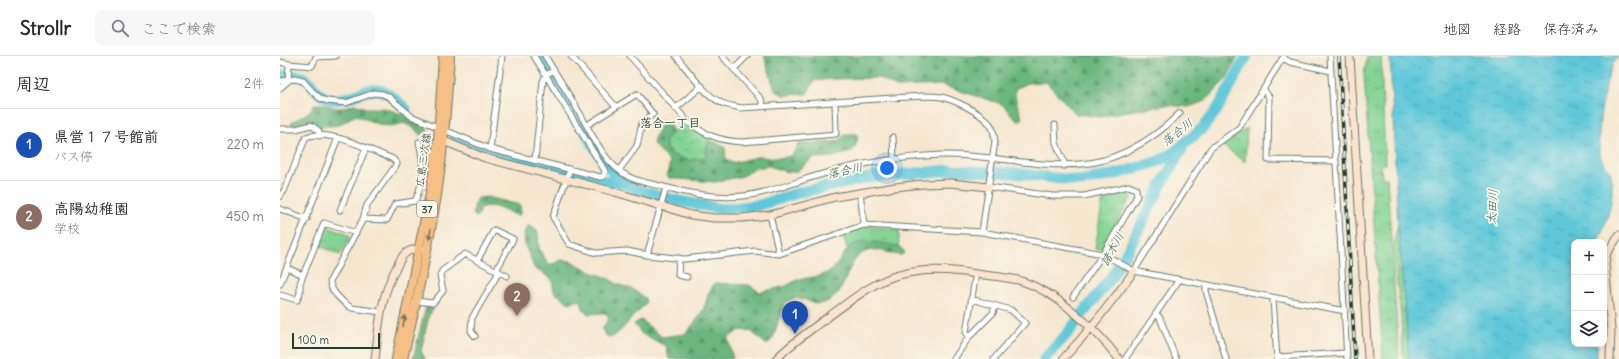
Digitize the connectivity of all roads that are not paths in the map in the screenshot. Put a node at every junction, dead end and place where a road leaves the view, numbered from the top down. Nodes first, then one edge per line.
1 (336, 56) edge
2 (443, 56) edge
3 (450, 56) edge
4 (502, 56) edge
5 (534, 56) edge
6 (545, 56) edge
7 (571, 56) edge
8 (630, 56) edge
9 (676, 56) edge
10 (722, 56) edge
11 (747, 56) edge
12 (1330, 56) edge
13 (1350, 56) edge
14 (1284, 57) edge
15 (280, 62) edge
16 (289, 64) junction
17 (734, 69) junction
18 (1331, 71) junction
19 (550, 73) junction
20 (288, 77) junction
21 (280, 81) edge
22 (702, 86) junction
23 (280, 88) edge
24 (1264, 90) junction
25 (835, 102) junction
26 (763, 106) junction
27 (616, 107) junction
28 (676, 108) junction
29 (1180, 113) dead end
30 (587, 125) junction
31 (1055, 125) dead end
32 (280, 129) edge
33 (442, 129) junction
34 (320, 136) junction
35 (338, 138) junction
36 (893, 138) dead end
37 (441, 139) junction
38 (419, 142) dead end
39 (366, 148) junction
40 (490, 149) junction
41 (993, 159) junction
42 (535, 160) junction
43 (894, 160) junction
44 (1336, 161) junction
45 (1064, 166) junction
46 (570, 169) junction
47 (619, 170) junction
48 (568, 179) junction
49 (989, 184) junction
50 (666, 189) junction
51 (282, 190) edge
52 (420, 191) junction
53 (860, 192) junction
54 (430, 194) junction
55 (280, 196) edge
56 (662, 204) junction
57 (280, 209) edge
58 (340, 210) dead end
59 (770, 215) junction
60 (306, 219) junction
61 (364, 219) junction
62 (864, 224) junction
63 (982, 232) junction
64 (356, 233) junction
65 (1619, 235) edge
66 (418, 249) junction
67 (427, 250) junction
68 (779, 254) junction
69 (647, 255) junction
70 (1105, 255) junction
71 (678, 258) junction
72 (477, 261) junction
73 (287, 268) junction
74 (1132, 270) junction
75 (497, 271) junction
76 (976, 274) junction
77 (303, 275) junction
78 (507, 276) dead end
79 (687, 277) dead end
80 (1179, 280) junction
81 (280, 284) edge
82 (1206, 285) junction
83 (280, 295) edge
84 (1073, 297) dead end
85 (1273, 298) junction
86 (972, 299) junction
87 (416, 300) junction
88 (995, 306) junction
89 (1345, 311) junction
90 (381, 312) junction
91 (1156, 314) junction
92 (1090, 327) junction
93 (475, 336) dead end
94 (969, 337) junction
95 (1347, 356) edge
96 (1277, 358) edge
97 (375, 359) edge
98 (396, 359) edge
99 (403, 359) edge
100 (776, 359) edge
101 (954, 359) edge
102 (994, 359) edge
103 (1063, 359) edge
104 (1119, 359) edge
105 (1125, 359) edge
106 (1176, 359) edge
107 (1226, 359) edge
108 (1368, 359) edge
109 (1610, 359) edge

1 - 16 street
2 - 33 main road, 広島三次線 / 37
3 - 33 main road, 広島三次線 / 37
4 - 40 street
5 - 19 street
6 - 19 street
7 - 27 street
8 - 28 street
9 - 22 street
10 - 17 street
11 - 17 street
12 - 18 street
13 - 108 street
14 - 18 street
14 - 24 street
15 - 16 street
16 - 20 street
17 - 26 street
18 - 44 street
19 - 30 street
19 - 42 street
19 - 46 street
20 - 21 street
20 - 23 street
20 - 33 street
22 - 26 street
22 - 28 street
24 - 44 street
24 - 74 street
25 - 26 street
25 - 28 street
25 - 41 street
27 - 30 street
27 - 47 street
29 - 45 street
30 - 47 street
31 - 45 street
32 - 34 street
33 - 37 main road, 広島三次線 / 37
33 - 40 street
34 - 35 street
34 - 51 street
35 - 39 street
35 - 60 street
36 - 43 street
37 - 48 street
37 - 54 main road, 広島三次線 / 37
37 -> 67 main road, 広島三次線 / 37
38 - 52 street
39 - 58 street
39 - 61 street
40 - 42 street
41 - 43 street
41 - 45 street
41 - 49 street
42 - 46 street
43 - 50 street
44 - 89 street
46 - 48 street
47 - 50 street
48 - 56 street
48 - 69 street
49 - 53 street
49 - 63 street
49 - 70 street
50 - 56 street
51 - 55 street
52 - 54 street
52 - 61 street
53 - 59 street
53 - 62 street
54 - 66 main road, 広島三次線 / 37
56 - 59 street
56 - 69 street
57 - 60 street
59 - 68 street
60 - 73 street
61 - 64 street
62 - 63 street
62 - 68 street
63 - 70 street
64 - 77 street
64 - 90 street
65 - 109 street
66 - 67 street
66 - 90 street
98 -> 66 main road, 広島三次線 / 37
67 - 87 main road, 広島三次線 / 37
68 - 71 street
69 - 71 street
70 - 74 street
70 - 84 street
71 - 79 street
72 - 75 street
72 - 75 street
72 - 87 street
73 - 77 street
73 - 81 street
74 - 80 street
74 - 92 street
75 - 78 street
75 - 93 street
76 - 86 street
76 - 92 street
76 - 100 street
77 - 83 street
80 - 82 street
80 - 91 street
82 - 85 street
82 - 107 street
85 - 89 street
85 - 96 street
86 - 88 street
86 - 94 street
87 - 99 main road, 広島三次線 / 37
88 - 94 street
88 - 102 street
89 - 95 street
90 - 97 street
91 - 105 street
91 - 106 street
92 - 103 street
92 - 104 street
94 - 101 street
95 - 96 street

